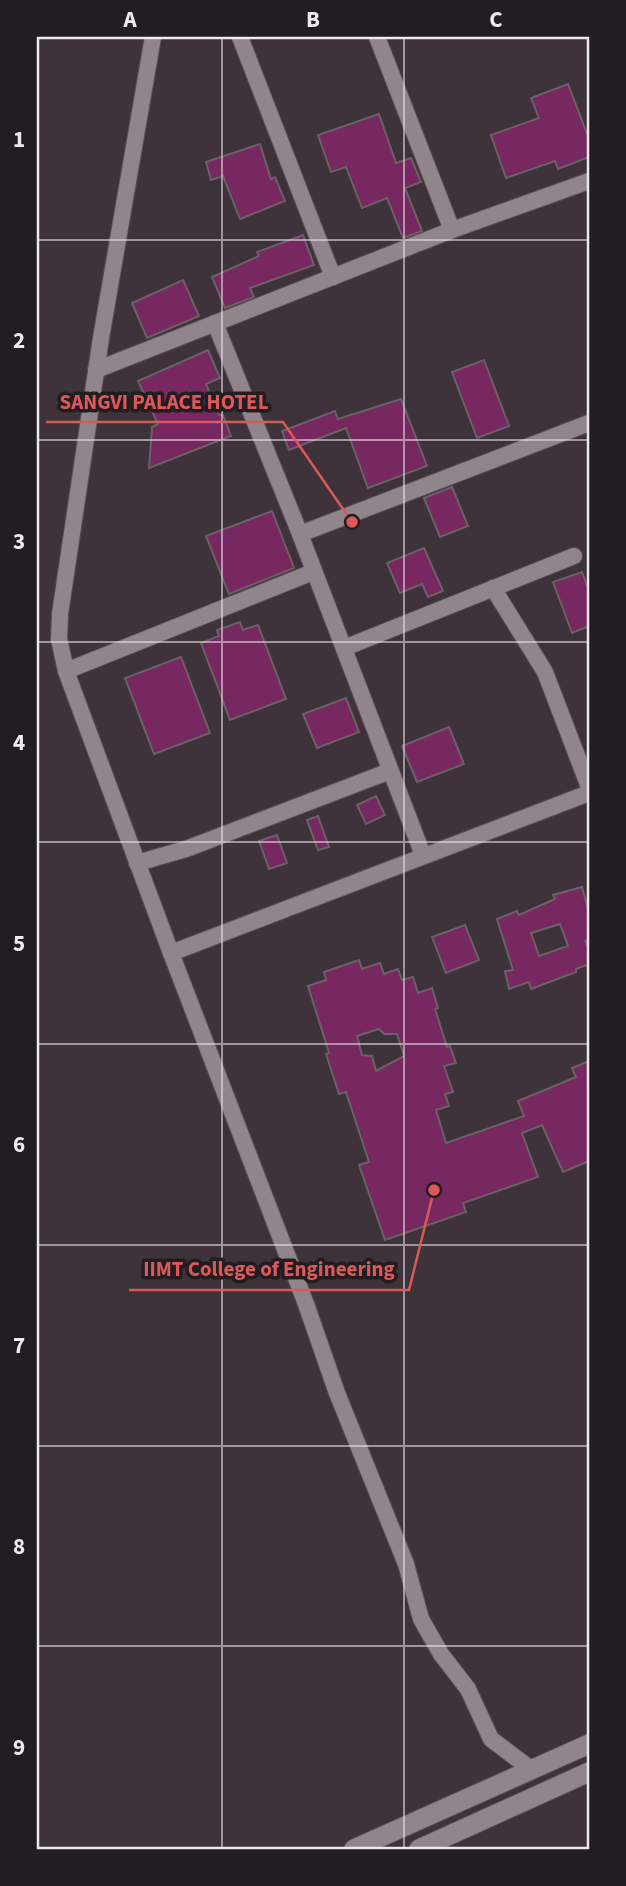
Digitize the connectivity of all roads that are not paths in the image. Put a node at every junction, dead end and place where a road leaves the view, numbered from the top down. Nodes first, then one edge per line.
1 (153, 37) edge
2 (240, 37) edge
3 (377, 37) edge
4 (589, 181) edge
5 (452, 230) junction
6 (333, 277) junction
7 (215, 323) junction
8 (96, 370) junction
9 (589, 423) edge
10 (300, 534) junction
11 (574, 556) dead end
12 (313, 572) junction
13 (493, 588) junction
14 (344, 648) junction
15 (66, 671) junction
16 (390, 771) junction
17 (589, 787) edge
18 (589, 793) edge
19 (423, 855) junction
20 (137, 863) junction
21 (171, 953) junction
22 (589, 1744) edge
23 (532, 1770) junction
24 (589, 1772) edge
25 (354, 1849) edge
26 (419, 1849) edge

1 - 8 street
2 - 6 street
3 - 5 street
4 - 5 street
5 - 6 street
6 - 7 street
7 - 8 street
7 - 10 street
8 - 15 street
9 - 10 street
10 - 12 street
11 - 13 street
12 - 14 street
12 - 15 street
13 - 14 street
13 - 17 street
14 - 16 street
15 - 20 street
16 - 19 street
16 - 20 street
18 - 19 street
19 - 21 street
20 - 21 street
21 - 23 street
22 - 23 street
23 - 25 street
24 - 26 street

